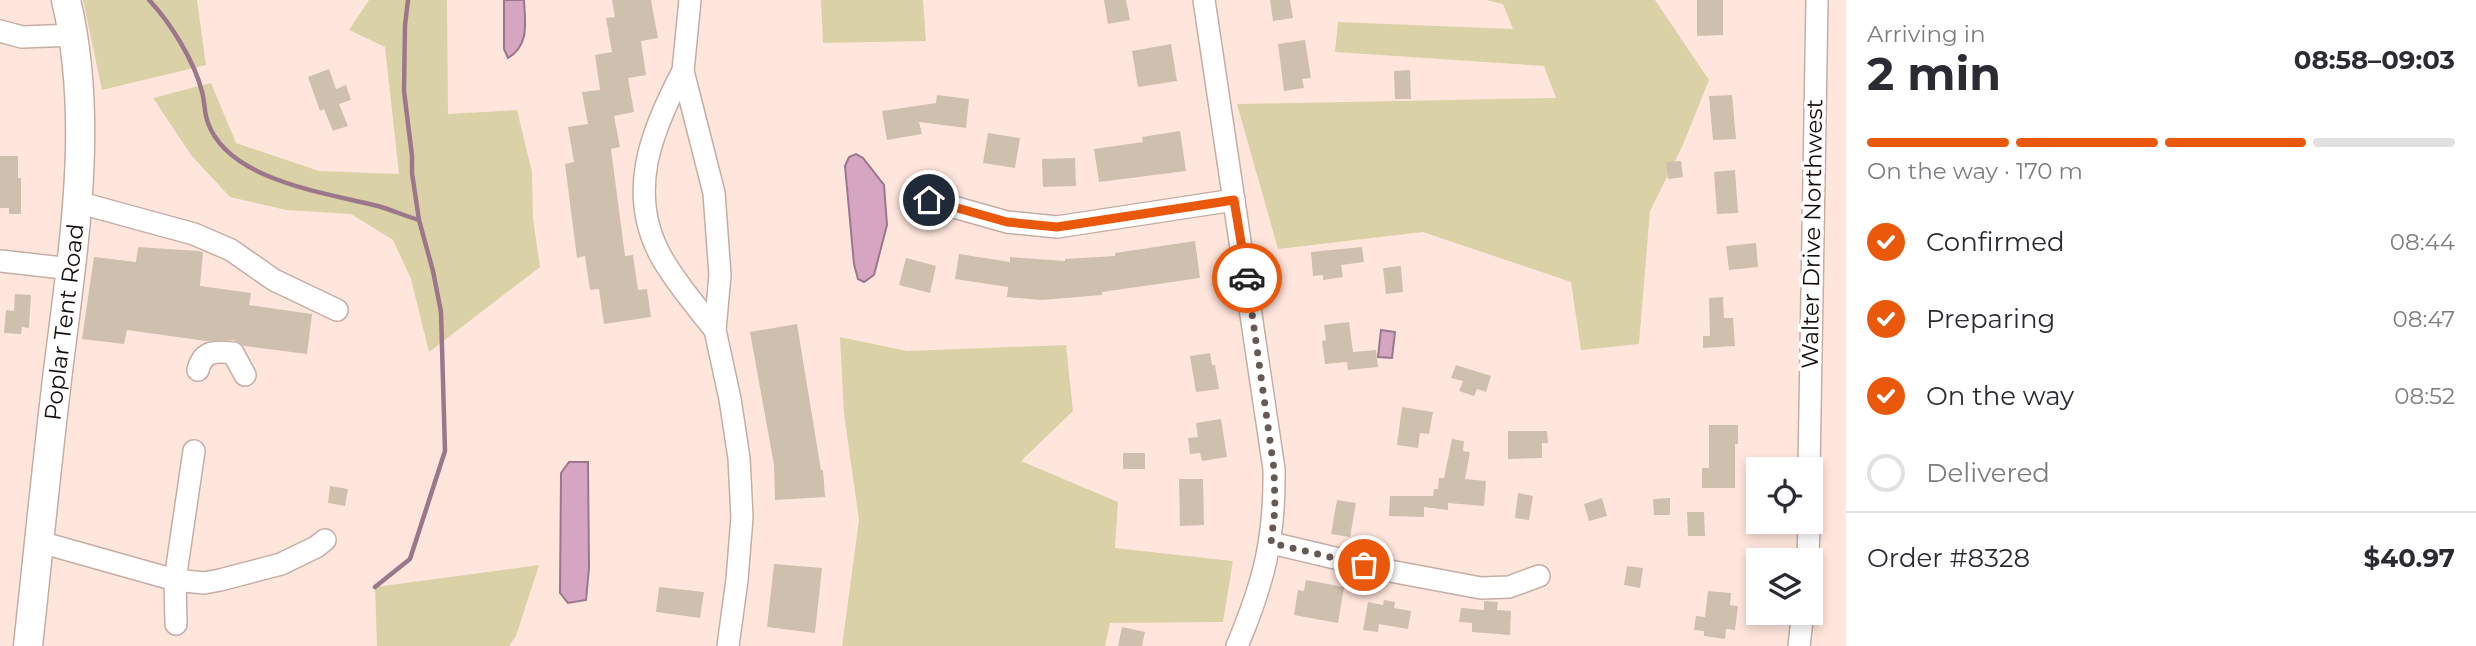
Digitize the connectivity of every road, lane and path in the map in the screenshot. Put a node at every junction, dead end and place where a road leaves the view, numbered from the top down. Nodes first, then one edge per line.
1 (66, 0) edge
2 (690, 0) edge
3 (1204, 0) edge
4 (1817, 0) edge
5 (0, 31) edge
6 (75, 36) junction
7 (683, 71) junction
8 (929, 200) dead end
9 (1234, 200) junction
10 (77, 202) junction
11 (0, 261) edge
12 (72, 269) junction
13 (337, 310) dead end
14 (715, 330) junction
15 (198, 370) dead end
16 (246, 376) dead end
17 (194, 451) dead end
18 (1809, 457) edge
19 (325, 540) dead end
20 (40, 542) junction
21 (1271, 543) junction
22 (1539, 576) dead end
23 (175, 580) junction
24 (176, 624) dead end
25 (1801, 625) edge
26 (28, 646) edge
27 (728, 646) edge
28 (1237, 646) edge
29 (1798, 646) edge

1 - 6 main road, Poplar Tent Road
2 - 7 street
3 - 9 street
4 - 18 street, Walter Drive Northwest
5 - 6 street
6 - 10 main road, Poplar Tent Road
7 - 14 street
7 - 14 street
8 - 9 street
9 - 21 street
10 - 12 main road, Poplar Tent Road
10 - 13 street
11 - 12 street
12 - 20 main road, Poplar Tent Road
14 - 27 street
15 - 16 street
17 - 23 street
19 - 23 street
20 - 23 street
20 - 26 main road, Poplar Tent Road
21 - 22 street
21 - 28 street
23 - 24 street
25 - 29 street

